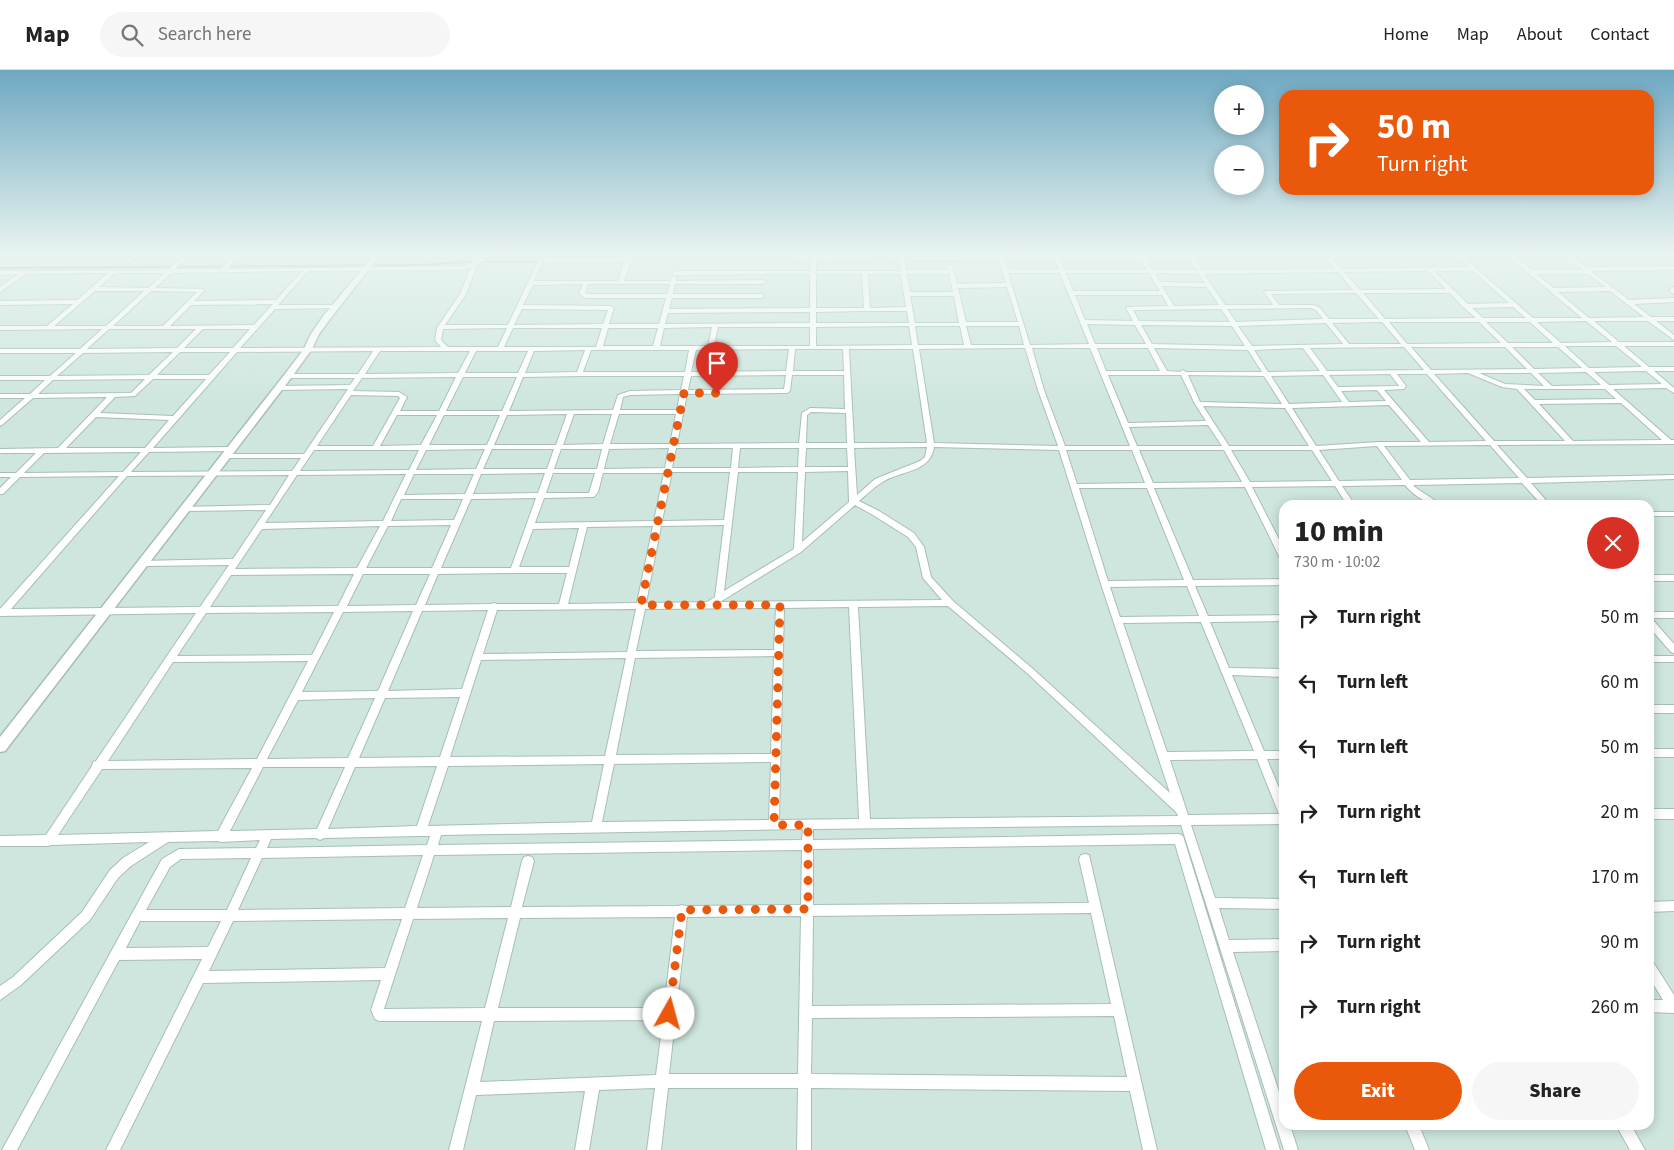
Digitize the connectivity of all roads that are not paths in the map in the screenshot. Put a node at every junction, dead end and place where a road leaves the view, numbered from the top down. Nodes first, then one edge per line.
1 (75, 304) edge
2 (133, 304) edge
3 (188, 304) edge
4 (275, 304) edge
5 (283, 304) edge
6 (337, 304) edge
7 (457, 304) edge
8 (667, 304) edge
9 (761, 304) edge
10 (813, 304) edge
11 (867, 304) edge
12 (908, 304) edge
13 (958, 304) edge
14 (1016, 304) edge
15 (1076, 304) edge
16 (1170, 304) edge
17 (1222, 304) edge
18 (1370, 304) edge
19 (1571, 304) edge
20 (1631, 304) edge
21 (1514, 305) joint
22 (1277, 306) joint
23 (1465, 306) joint
24 (335, 307) junction
25 (520, 307) joint
26 (593, 307) joint
27 (1172, 308) junction
28 (1224, 308) junction
29 (761, 310) junction
30 (813, 310) junction
31 (867, 310) junction
32 (909, 310) junction
33 (666, 311) junction
34 (1650, 319) junction
35 (1674, 319) edge
36 (1590, 320) junction
37 (1328, 321) junction
38 (1481, 321) junction
39 (1533, 321) junction
40 (1083, 322) junction
41 (1135, 322) junction
42 (1385, 322) junction
43 (912, 324) junction
44 (963, 324) junction
45 (1022, 324) junction
46 (1234, 324) junction
47 (715, 325) junction
48 (760, 325) junction
49 (813, 325) junction
50 (606, 326) junction
51 (662, 326) junction
52 (165, 327) junction
53 (202, 327) junction
54 (254, 327) junction
55 (441, 327) junction
56 (510, 327) junction
57 (3, 328) edge
58 (48, 328) junction
59 (106, 328) junction
60 (0, 333) edge
61 (1674, 338) edge
62 (1618, 344) junction
63 (1674, 344) edge
64 (1347, 345) junction
65 (1405, 345) junction
66 (1506, 345) junction
67 (1559, 345) junction
68 (1093, 346) junction
69 (1148, 346) junction
70 (1305, 346) junction
71 (846, 347) junction
72 (915, 347) junction
73 (968, 347) junction
74 (1029, 347) junction
75 (589, 348) junction
76 (599, 348) junction
77 (656, 348) junction
78 (693, 348) junction
79 (711, 348) junction
80 (792, 348) junction
81 (813, 348) junction
82 (1249, 348) junction
83 (378, 349) junction
84 (446, 349) junction
85 (474, 349) junction
86 (500, 349) junction
87 (532, 349) junction
88 (82, 350) junction
89 (179, 350) junction
90 (234, 350) junction
91 (308, 350) junction
92 (0, 351) edge
93 (1649, 369) junction
94 (1674, 369) edge
95 (1468, 370) junction
96 (1532, 370) junction
97 (1586, 370) junction
98 (1428, 371) junction
99 (1164, 372) junction
100 (1183, 372) junction
101 (1324, 372) junction
102 (1391, 372) junction
103 (1104, 373) junction
104 (687, 374) junction
105 (790, 374) junction
106 (848, 374) junction
107 (1267, 374) junction
108 (460, 375) junction
109 (521, 375) junction
110 (579, 375) junction
111 (288, 376) junction
112 (360, 376) junction
113 (152, 377) junction
114 (210, 377) junction
115 (0, 378) edge
116 (52, 378) junction
117 (1519, 386) junction
118 (278, 388) junction
119 (1550, 388) junction
120 (1606, 388) junction
121 (1336, 389) junction
122 (1379, 389) junction
123 (1671, 389) edge
124 (350, 390) junction
125 (684, 393) junction
126 (0, 396) edge
127 (31, 396) junction
128 (112, 396) junction
129 (1622, 401) junction
130 (1534, 402) junction
131 (1346, 403) junction
132 (1391, 403) junction
133 (1198, 404) junction
134 (1287, 406) junction
135 (849, 411) junction
136 (571, 412) junction
137 (616, 412) junction
138 (680, 412) junction
139 (394, 413) junction
140 (441, 413) junction
141 (504, 413) junction
142 (94, 415) junction
143 (174, 418) junction
144 (1209, 423) junction
145 (0, 424) edge
146 (1125, 426) junction
147 (1570, 442) junction
148 (1426, 443) junction
149 (1491, 443) junction
150 (1672, 443) edge
151 (1379, 444) junction
152 (850, 445) junction
153 (931, 445) junction
154 (802, 446) junction
155 (423, 447) junction
156 (559, 447) junction
157 (606, 447) junction
158 (673, 447) junction
159 (737, 447) junction
160 (1134, 447) junction
161 (1226, 447) junction
162 (375, 448) junction
163 (489, 448) junction
164 (1062, 448) junction
165 (1314, 448) junction
166 (0, 451) edge
167 (42, 451) junction
168 (58, 451) junction
169 (145, 451) junction
170 (309, 452) junction
171 (228, 453) junction
172 (802, 469) junction
173 (850, 469) junction
174 (551, 470) junction
175 (600, 470) junction
176 (668, 470) junction
177 (734, 470) junction
178 (411, 471) junction
179 (479, 471) junction
180 (212, 472) junction
181 (295, 472) junction
182 (125, 473) junction
183 (0, 474) edge
184 (18, 474) junction
185 (1674, 477) edge
186 (1526, 481) junction
187 (1405, 482) junction
188 (1247, 484) junction
189 (1150, 485) junction
190 (1338, 485) junction
191 (1074, 486) junction
192 (0, 492) edge
193 (542, 496) junction
194 (398, 497) junction
195 (468, 497) junction
196 (1348, 500) edge
197 (1429, 500) edge
198 (1542, 500) edge
199 (853, 501) junction
200 (272, 508) junction
201 (184, 509) junction
202 (1654, 514) edge
203 (1674, 514) edge
204 (386, 522) junction
205 (458, 522) junction
206 (727, 522) junction
207 (658, 524) junction
208 (584, 525) junction
209 (259, 526) junction
210 (531, 526) junction
211 (1279, 548) edge
212 (798, 550) junction
213 (234, 562) junction
214 (142, 563) junction
215 (571, 570) junction
216 (514, 571) junction
217 (228, 572) junction
218 (359, 572) junction
219 (435, 572) junction
220 (1654, 578) edge
221 (1674, 578) edge
222 (1279, 582) edge
223 (1105, 584) junction
224 (1190, 584) junction
225 (719, 599) junction
226 (950, 602) junction
227 (853, 604) junction
228 (641, 605) junction
229 (708, 605) junction
230 (780, 605) junction
231 (494, 606) junction
232 (563, 606) junction
233 (420, 607) junction
234 (340, 608) junction
235 (204, 609) junction
236 (106, 610) junction
237 (1, 613) edge
238 (1654, 615) edge
239 (1674, 615) edge
240 (1279, 618) edge
241 (1204, 619) junction
242 (1117, 620) junction
243 (1654, 627) edge
244 (1674, 650) edge
245 (779, 653) junction
246 (631, 655) junction
247 (478, 657) junction
248 (314, 658) junction
249 (169, 659) junction
250 (1654, 659) edge
251 (1674, 660) edge
252 (1226, 671) junction
253 (1279, 673) edge
254 (466, 693) junction
255 (295, 696) junction
256 (382, 696) junction
257 (1654, 709) edge
258 (1674, 709) edge
259 (0, 746) edge
260 (1654, 753) edge
261 (1674, 753) edge
262 (1260, 755) junction
263 (1279, 755) edge
264 (1164, 756) junction
265 (776, 758) junction
266 (609, 760) junction
267 (444, 762) junction
268 (351, 763) junction
269 (259, 764) junction
270 (97, 766) junction
271 (1279, 801) edge
272 (1183, 814) junction
273 (1654, 814) edge
274 (1674, 814) edge
275 (1279, 819) edge
276 (865, 824) junction
277 (774, 825) junction
278 (808, 825) junction
279 (596, 827) junction
280 (437, 831) junction
281 (421, 832) junction
282 (320, 835) junction
283 (266, 836) junction
284 (221, 837) junction
285 (164, 839) junction
286 (0, 841) edge
287 (48, 841) junction
288 (808, 844) junction
289 (431, 849) junction
290 (260, 851) junction
291 (1085, 859) dead end
292 (528, 861) dead end
293 (1211, 903) junction
294 (1279, 904) edge
295 (1674, 906) edge
296 (1654, 907) edge
297 (1096, 908) junction
298 (808, 909) junction
299 (682, 910) junction
300 (515, 912) junction
301 (410, 914) junction
302 (230, 915) junction
303 (139, 916) junction
304 (1225, 946) junction
305 (1279, 946) edge
306 (212, 952) junction
307 (118, 954) junction
308 (389, 974) junction
309 (1654, 974) edge
310 (199, 977) junction
311 (0, 994) edge
312 (1654, 1006) edge
313 (1674, 1006) edge
314 (1118, 1010) junction
315 (806, 1012) junction
316 (669, 1014) junction
317 (490, 1015) junction
318 (661, 1081) junction
319 (805, 1081) junction
320 (593, 1084) junction
321 (1135, 1084) junction
322 (471, 1089) junction
323 (1279, 1113) edge
324 (1285, 1130) edge
325 (1414, 1130) edge
326 (1626, 1130) edge
327 (9, 1150) edge
328 (113, 1150) edge
329 (456, 1150) edge
330 (582, 1150) edge
331 (654, 1150) edge
332 (804, 1150) edge
333 (1150, 1150) edge
334 (1273, 1150) edge
335 (1291, 1150) edge
336 (1422, 1150) edge
337 (1638, 1150) edge

1 - 58 street
2 - 59 street
3 - 52 street
4 - 54 street
5 - 24 street
6 - 24 street
7 - 55 street
8 - 33 street
9 - 29 street
10 - 30 street
11 - 31 street
12 - 32 street
13 - 44 street
14 - 45 street
15 - 40 street
16 - 27 street
17 - 28 street
18 - 42 street
19 - 36 street
20 - 34 street
21 - 23 street
21 - 39 street
22 - 28 street
22 - 37 street
23 - 38 street
24 - 91 street
25 - 26 street
25 - 56 street
26 - 50 street
27 - 28 street
27 - 41 street
28 - 46 street
29 - 30 street
29 - 33 street
29 - 48 street
30 - 31 street
30 - 49 street
31 - 32 street
32 - 43 street
33 - 51 street
34 - 35 street
34 - 36 street
34 - 61 street
36 - 39 street
36 - 62 street
37 - 42 street
37 - 46 street
37 - 64 street
38 - 39 street
38 - 42 street
38 - 66 street
39 - 67 street
40 - 41 street
40 - 68 street
41 - 46 street
41 - 69 street
42 - 65 street
43 - 44 street
43 - 49 street
43 - 72 street
44 - 45 street
44 - 73 street
45 - 74 street
46 - 82 street
47 - 48 street
47 - 51 street
47 - 79 street
48 - 49 street
49 - 81 street
50 - 51 street
50 - 56 street
50 - 76 street
51 - 77 street
52 - 53 street
52 - 59 street
53 - 54 street
53 - 89 street
54 - 90 street
55 - 56 street
55 - 84 street
56 - 86 street
57 - 58 street
57 - 60 street
58 - 59 street
59 - 88 street
62 - 63 street
62 - 67 street
62 - 93 street
64 - 65 street
64 - 70 street
65 - 66 street
65 - 98 street
66 - 67 street
66 - 96 street
67 - 97 street
68 - 69 street
68 - 74 street
68 - 103 street
69 - 82 street
69 - 99 street
70 - 82 street
70 - 101 street
71 - 72 street
71 - 81 street
71 - 106 street
72 - 73 street
72 - 153 street
73 - 74 street
74 - 164 street
75 - 76 street
75 - 87 street
75 - 110 street
76 - 77 street
77 - 78 street
78 - 79 street
78 - 104 street
79 - 80 street
80 - 81 street
80 - 105 street
82 - 107 street
83 - 84 street
83 - 91 street
83 - 112 street
84 - 85 street
85 - 86 street
85 - 108 street
86 - 87 street
87 - 109 street
88 - 89 street
88 - 92 street
88 - 116 street
89 - 90 street
89 - 113 street
90 - 91 street
90 - 114 street
91 - 111 street
93 - 94 street
93 - 97 street
93 - 123 street
95 - 96 street
95 - 98 street
95 - 117 street
96 - 97 street
96 - 119 street
97 - 120 street
98 - 102 street
98 - 149 street
99 - 100 street
99 - 103 street
100 - 107 street
100 - 133 street
101 - 102 street
101 - 107 street
101 - 121 street
102 - 122 street
103 - 146 street
104 - 105 street
104 - 110 street
104 - 125 street
105 - 106 street
105 - 125 street
106 - 135 street
107 - 134 street
108 - 109 street
108 - 112 street
108 - 140 street
109 - 110 street
109 - 141 street
111 - 112 street
111 - 118 street
112 - 124 street
113 - 114 street
113 - 116 street
113 - 128 street
114 - 143 street
115 - 116 street
116 - 127 street
117 - 119 street
117 - 130 street
118 - 124 street
118 - 171 street
119 - 120 street
120 - 123 street
120 - 129 street
121 - 122 street
121 - 131 street
122 - 132 street
124 - 139 street
124 - 170 street
125 - 137 street
125 - 138 street
126 - 127 street
127 - 128 street
127 - 145 street
128 - 142 street
129 - 130 street
129 - 150 street
130 - 147 street
131 - 132 street
131 - 134 street
132 - 148 street
133 - 134 street
133 - 144 street
134 - 165 street
135 - 152 street
135 - 154 street
136 - 137 street
136 - 141 street
136 - 156 street
137 - 138 street
137 - 157 street
138 - 158 street
139 - 140 street
139 - 162 street
140 - 141 street
140 - 155 street
141 - 163 street
142 - 143 street
142 - 168 street
143 - 169 street
144 - 146 street
144 - 161 street
146 - 160 street
147 - 149 street
147 - 150 street
148 - 149 street
148 - 151 street
149 - 186 street
151 - 165 street
151 - 187 street
152 - 153 street
152 - 154 street
152 - 173 street
153 - 164 street
153 - 199 street
154 - 159 street
154 - 172 street
155 - 162 street
155 - 163 street
155 - 178 street
156 - 157 street
156 - 163 street
156 - 174 street
157 - 158 street
157 - 175 street
158 - 159 street
158 - 176 street
159 - 177 street
160 - 161 street
160 - 164 street
160 - 189 street
161 - 165 street
161 - 188 street
162 - 170 street
163 - 179 street
164 - 191 street
165 - 190 street
166 - 167 street
167 - 168 street
167 - 184 street
168 - 169 street
169 - 171 street
169 - 182 street
170 - 171 street
170 - 181 street
171 - 180 street
172 - 173 street
172 - 177 street
172 - 212 street
173 - 199 street
174 - 175 street
174 - 179 street
174 - 193 street
175 - 176 street
175 - 193 street
176 - 177 street
176 - 207 street
177 - 206 street
178 - 179 street
178 - 181 street
178 - 194 street
179 - 195 street
180 - 181 street
180 - 182 street
180 - 201 street
181 - 200 street
182 - 184 street
182 - 237 street
183 - 184 street
184 - 192 street
185 - 186 street
186 - 187 street
186 - 198 street
187 - 190 street
187 - 197 street
188 - 189 street
188 - 190 street
188 - 211 street
189 - 191 street
189 - 224 street
190 - 196 street
191 - 223 street
193 - 195 street
193 - 210 street
194 - 195 street
194 - 204 street
195 - 205 street
199 - 212 street
199 - 226 street
200 - 201 street
200 - 209 street
201 - 214 street
202 - 203 street
204 - 205 street
204 - 209 street
204 - 218 street
205 - 219 street
206 - 207 street
206 - 225 street
207 - 208 street
207 - 228 street
208 - 210 street
208 - 215 street
209 - 213 street
210 - 216 street
212 - 225 street
213 - 214 street
213 - 217 street
214 - 236 street
215 - 216 street
215 - 232 street
216 - 219 street
217 - 218 street
217 - 235 street
218 - 219 street
218 - 234 street
219 - 233 street
220 - 221 street
222 - 224 street
223 - 224 street
223 - 242 street
224 - 241 street
225 - 229 street
226 - 227 street
226 - 272 street
227 - 230 street
227 - 276 street
228 - 229 street
228 - 232 street
228 - 246 street
229 - 230 street
230 - 245 street
231 - 232 street
231 - 233 street
231 - 247 street
233 - 234 street
233 - 256 street
234 - 235 street
234 - 248 street
235 - 236 street
235 - 249 street
236 - 237 street
236 - 259 street
238 - 239 street
240 - 241 street
241 - 242 street
241 - 252 street
242 - 264 street
243 - 244 street
245 - 246 street
245 - 265 street
246 - 247 street
246 - 266 street
247 - 254 street
248 - 249 street
248 - 255 street
249 - 270 street
250 - 251 street
252 - 253 street
252 - 262 street
254 - 256 street
254 - 267 street
255 - 256 street
255 - 269 street
256 - 268 street
257 - 258 street
260 - 261 street
262 - 263 street
262 - 264 street
262 - 271 street
264 - 272 street
265 - 266 street
265 - 277 street
266 - 267 street
266 - 279 street
267 - 268 street
267 - 281 street
268 - 269 street
268 - 282 street
269 - 270 street
269 - 284 street
270 - 287 street
272 - 275 street
272 - 276 street
272 - 293 street
273 - 274 street
276 - 278 street
277 - 278 street
277 - 279 street
278 - 288 street
279 - 280 street
280 - 281 street
280 - 289 street
281 - 282 street
282 - 283 street
283 - 284 street
283 - 290 street
284 - 285 street
285 - 287 street
285 - 311 street
286 - 287 street
288 - 289 street
288 - 298 street
288 - 334 street
289 - 290 street
289 - 301 street
290 - 302 street
290 - 303 street
291 - 297 street
292 - 300 street
293 - 294 street
293 - 304 street
295 - 296 street
297 - 298 street
297 - 314 street
298 - 299 street
298 - 315 street
299 - 300 street
299 - 316 street
300 - 301 street
300 - 317 street
301 - 302 street
301 - 308 street
302 - 303 street
302 - 306 street
303 - 307 street
304 - 305 street
304 - 323 street
306 - 307 street
306 - 310 street
307 - 327 street
308 - 310 street
308 - 317 street
309 - 313 street
310 - 328 street
312 - 313 street
314 - 315 street
314 - 321 street
315 - 319 street
316 - 317 street
316 - 318 street
317 - 322 street
318 - 319 street
318 - 320 street
318 - 331 street
319 - 321 street
319 - 332 street
320 - 322 street
320 - 330 street
321 - 333 street
322 - 329 street
324 - 335 street
325 - 336 street
326 - 337 street

